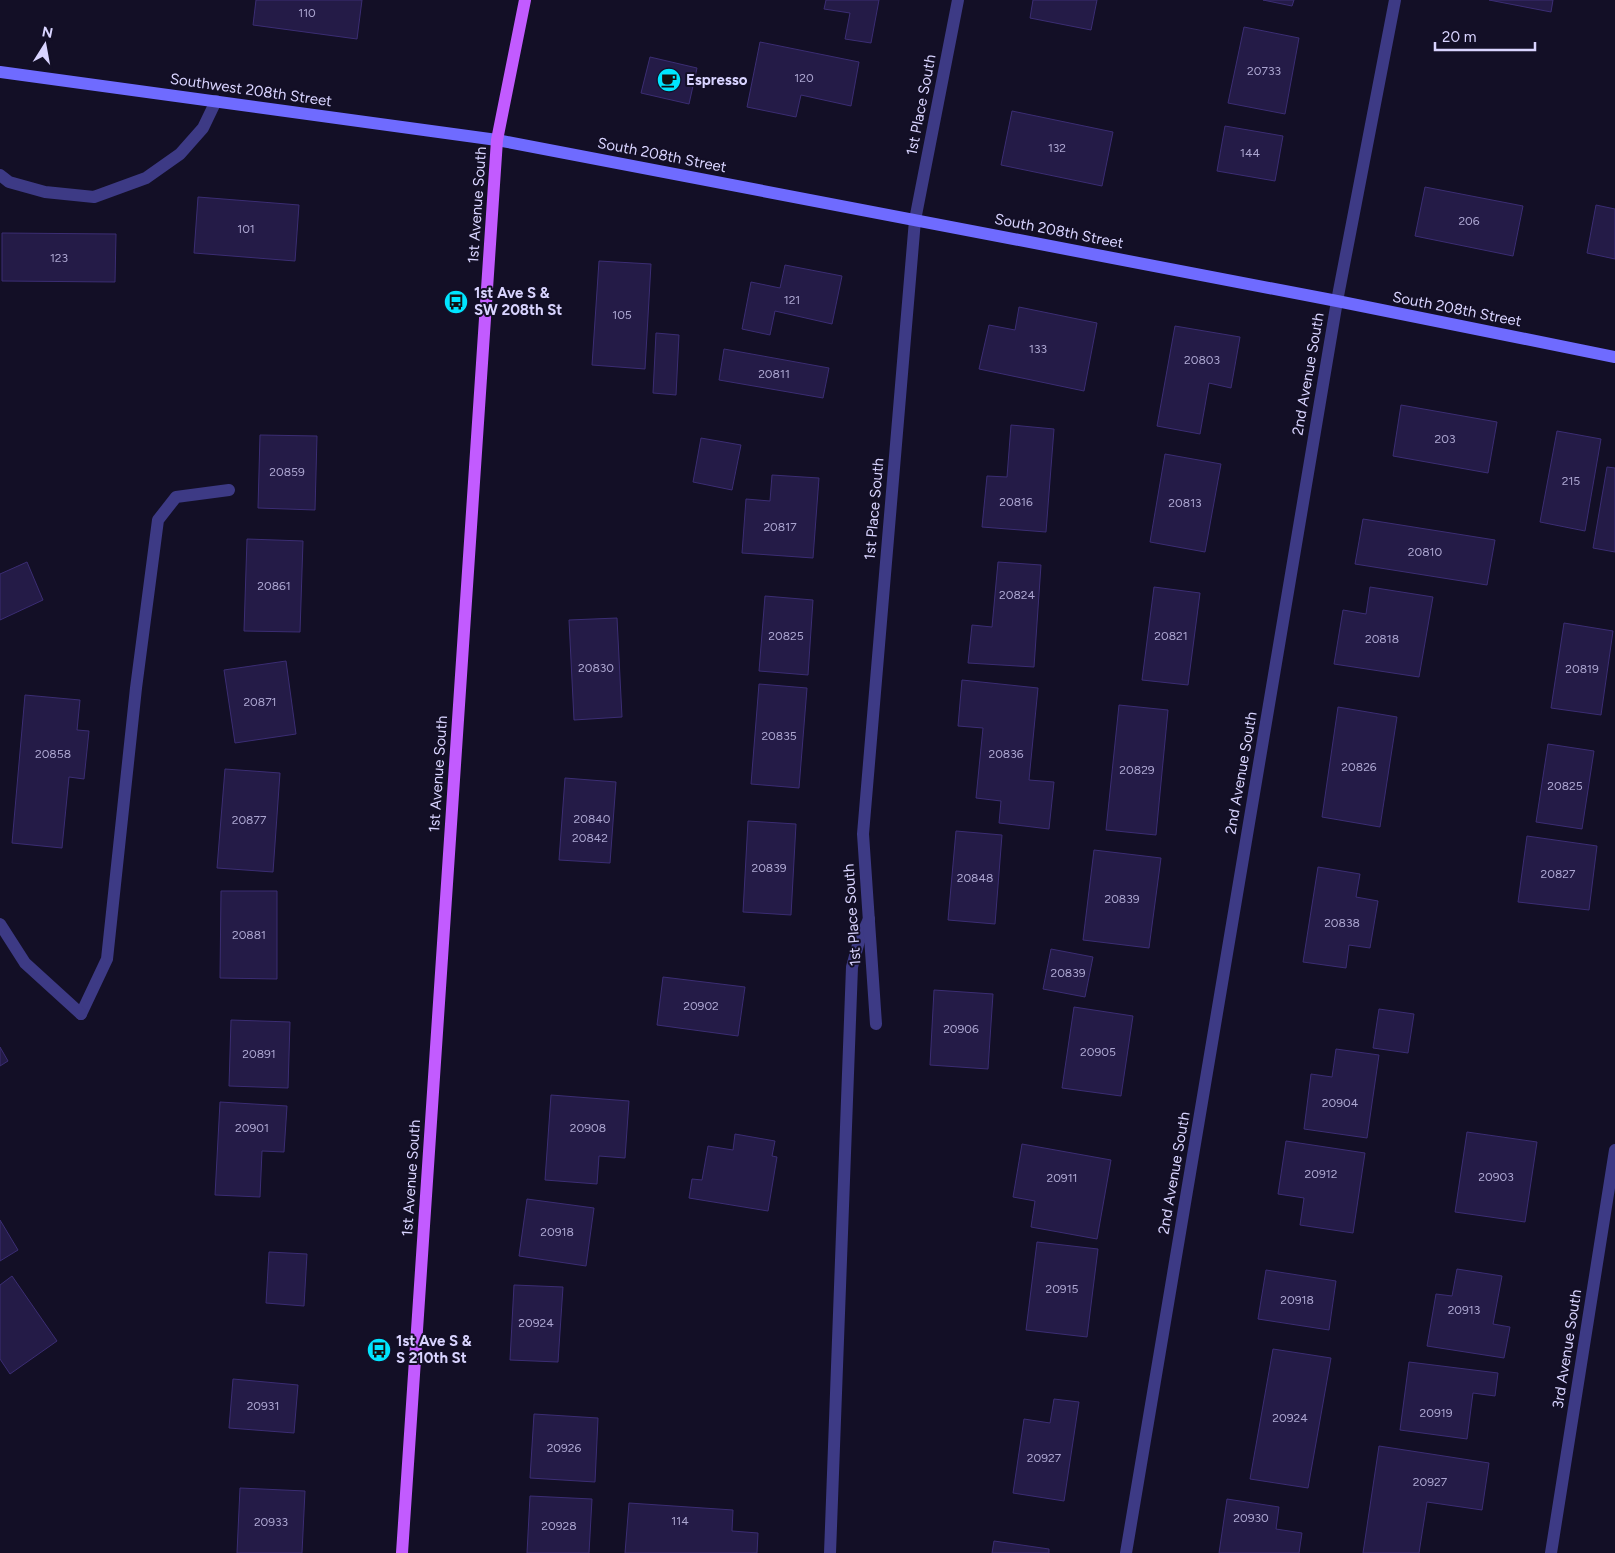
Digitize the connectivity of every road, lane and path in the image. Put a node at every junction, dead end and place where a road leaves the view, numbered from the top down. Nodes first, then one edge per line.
1 (525, 0) edge
2 (958, 0) edge
3 (1395, 0) edge
4 (0, 72) edge
5 (216, 101) junction
6 (497, 140) junction
7 (0, 175) edge
8 (915, 220) junction
9 (1337, 301) junction
10 (1615, 357) edge
11 (228, 490) dead end
12 (869, 919) junction
13 (0, 924) edge
14 (876, 1024) dead end
15 (1615, 1150) edge
16 (402, 1553) edge
17 (830, 1553) edge
18 (1126, 1553) edge
19 (1551, 1553) edge

1 - 6 main road, 1st Avenue South
2 - 8 street, 1st Place South
3 - 9 street, 2nd Avenue South
4 - 5 street, Southwest 208th Street
5 - 6 street, Southwest 208th Street
5 - 7 street
6 - 8 street, South 208th Street
6 - 16 main road, 1st Avenue South
8 - 9 street, South 208th Street
8 - 12 street, 1st Place South
9 - 10 street, South 208th Street
9 - 18 street, 2nd Avenue South
11 - 13 street
12 - 14 street, 1st Place South
12 - 17 street
15 - 19 street, 3rd Avenue South

